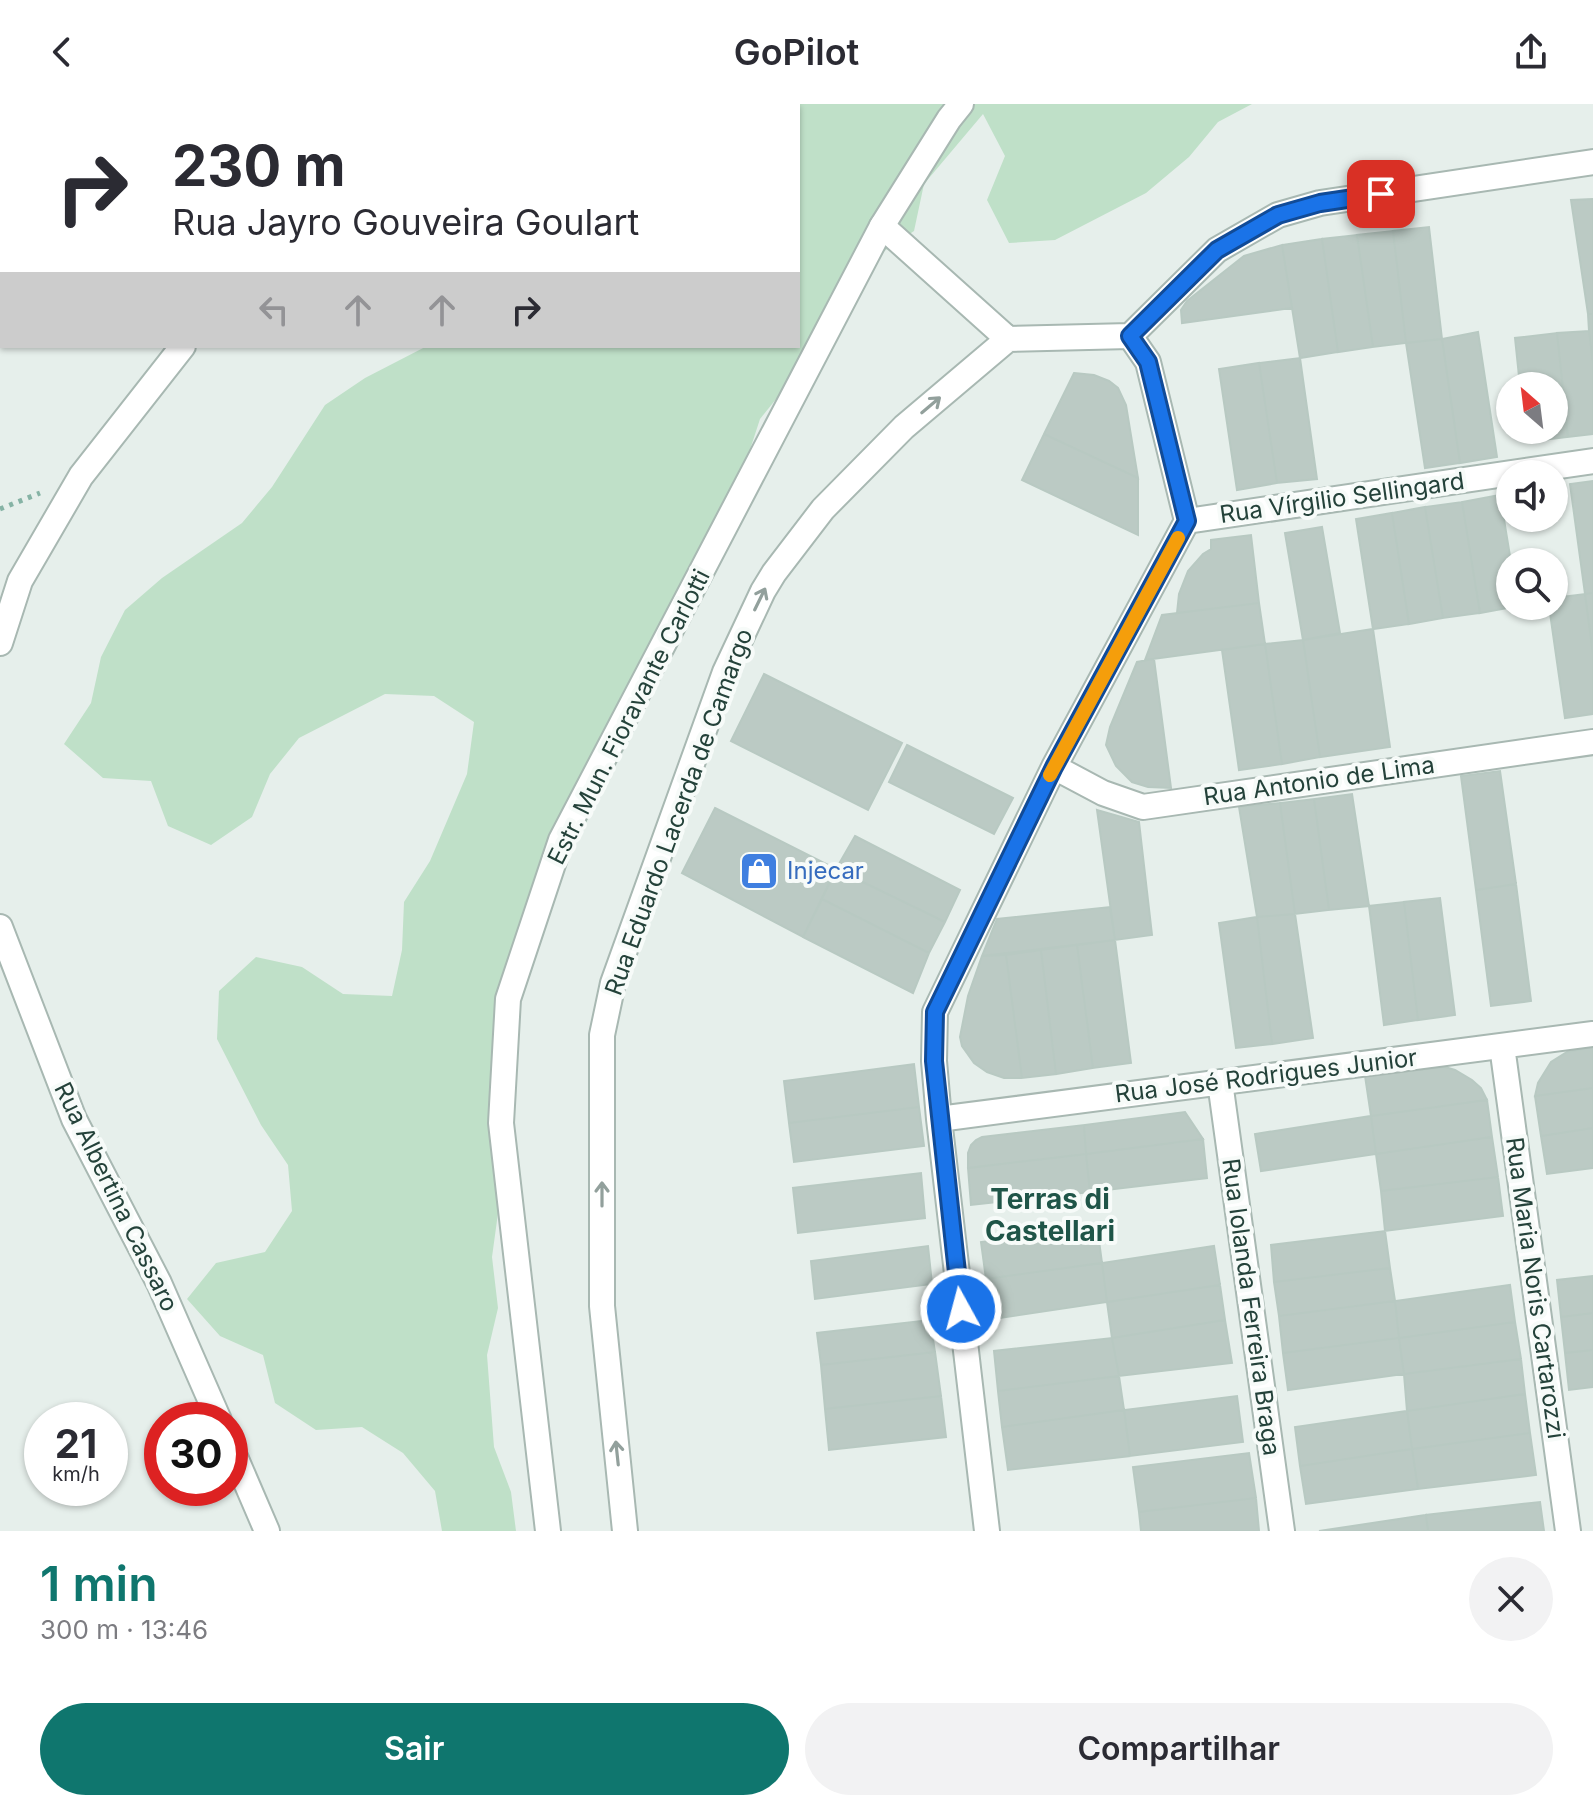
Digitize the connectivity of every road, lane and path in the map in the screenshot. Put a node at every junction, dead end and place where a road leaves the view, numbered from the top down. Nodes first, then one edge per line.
1 (961, 104) edge
2 (1593, 162) edge
3 (882, 226) junction
4 (1130, 336) junction
5 (1008, 339) junction
6 (181, 348) edge
7 (1593, 461) edge
8 (1187, 521) junction
9 (0, 643) edge
10 (1593, 742) edge
11 (1054, 767) junction
12 (0, 927) edge
13 (1593, 1034) edge
14 (1502, 1046) junction
15 (1220, 1082) junction
16 (939, 1119) junction
17 (211, 1402) edge
18 (248, 1487) edge
19 (267, 1531) edge
20 (548, 1531) edge
21 (625, 1531) edge
22 (987, 1531) edge
23 (1282, 1531) edge
24 (1568, 1531) edge

1 - 3 street, Estr. Mun. Fioravante Carlotti
2 - 4 street
3 - 5 street
3 - 20 street, Estr. Mun. Fioravante Carlotti
4 - 5 street
4 - 8 street
21 -> 5 street, Rua Eduardo Lacerda de Camargo
6 - 9 street
7 - 8 street, Rua Vírgilio Sellingard
8 - 11 street
10 - 11 street, Rua Antonio de Lima
11 - 16 street
12 - 17 street, Rua Albertina Cassaro
13 - 14 street, Rua José Rodrigues Junior
14 - 15 street, Rua José Rodrigues Junior
14 - 24 street, Rua Maria Noris Cartarozzi
15 - 16 street, Rua José Rodrigues Junior
15 - 23 street, Rua Iolanda Ferreira Braga
16 - 22 street
18 - 19 street

